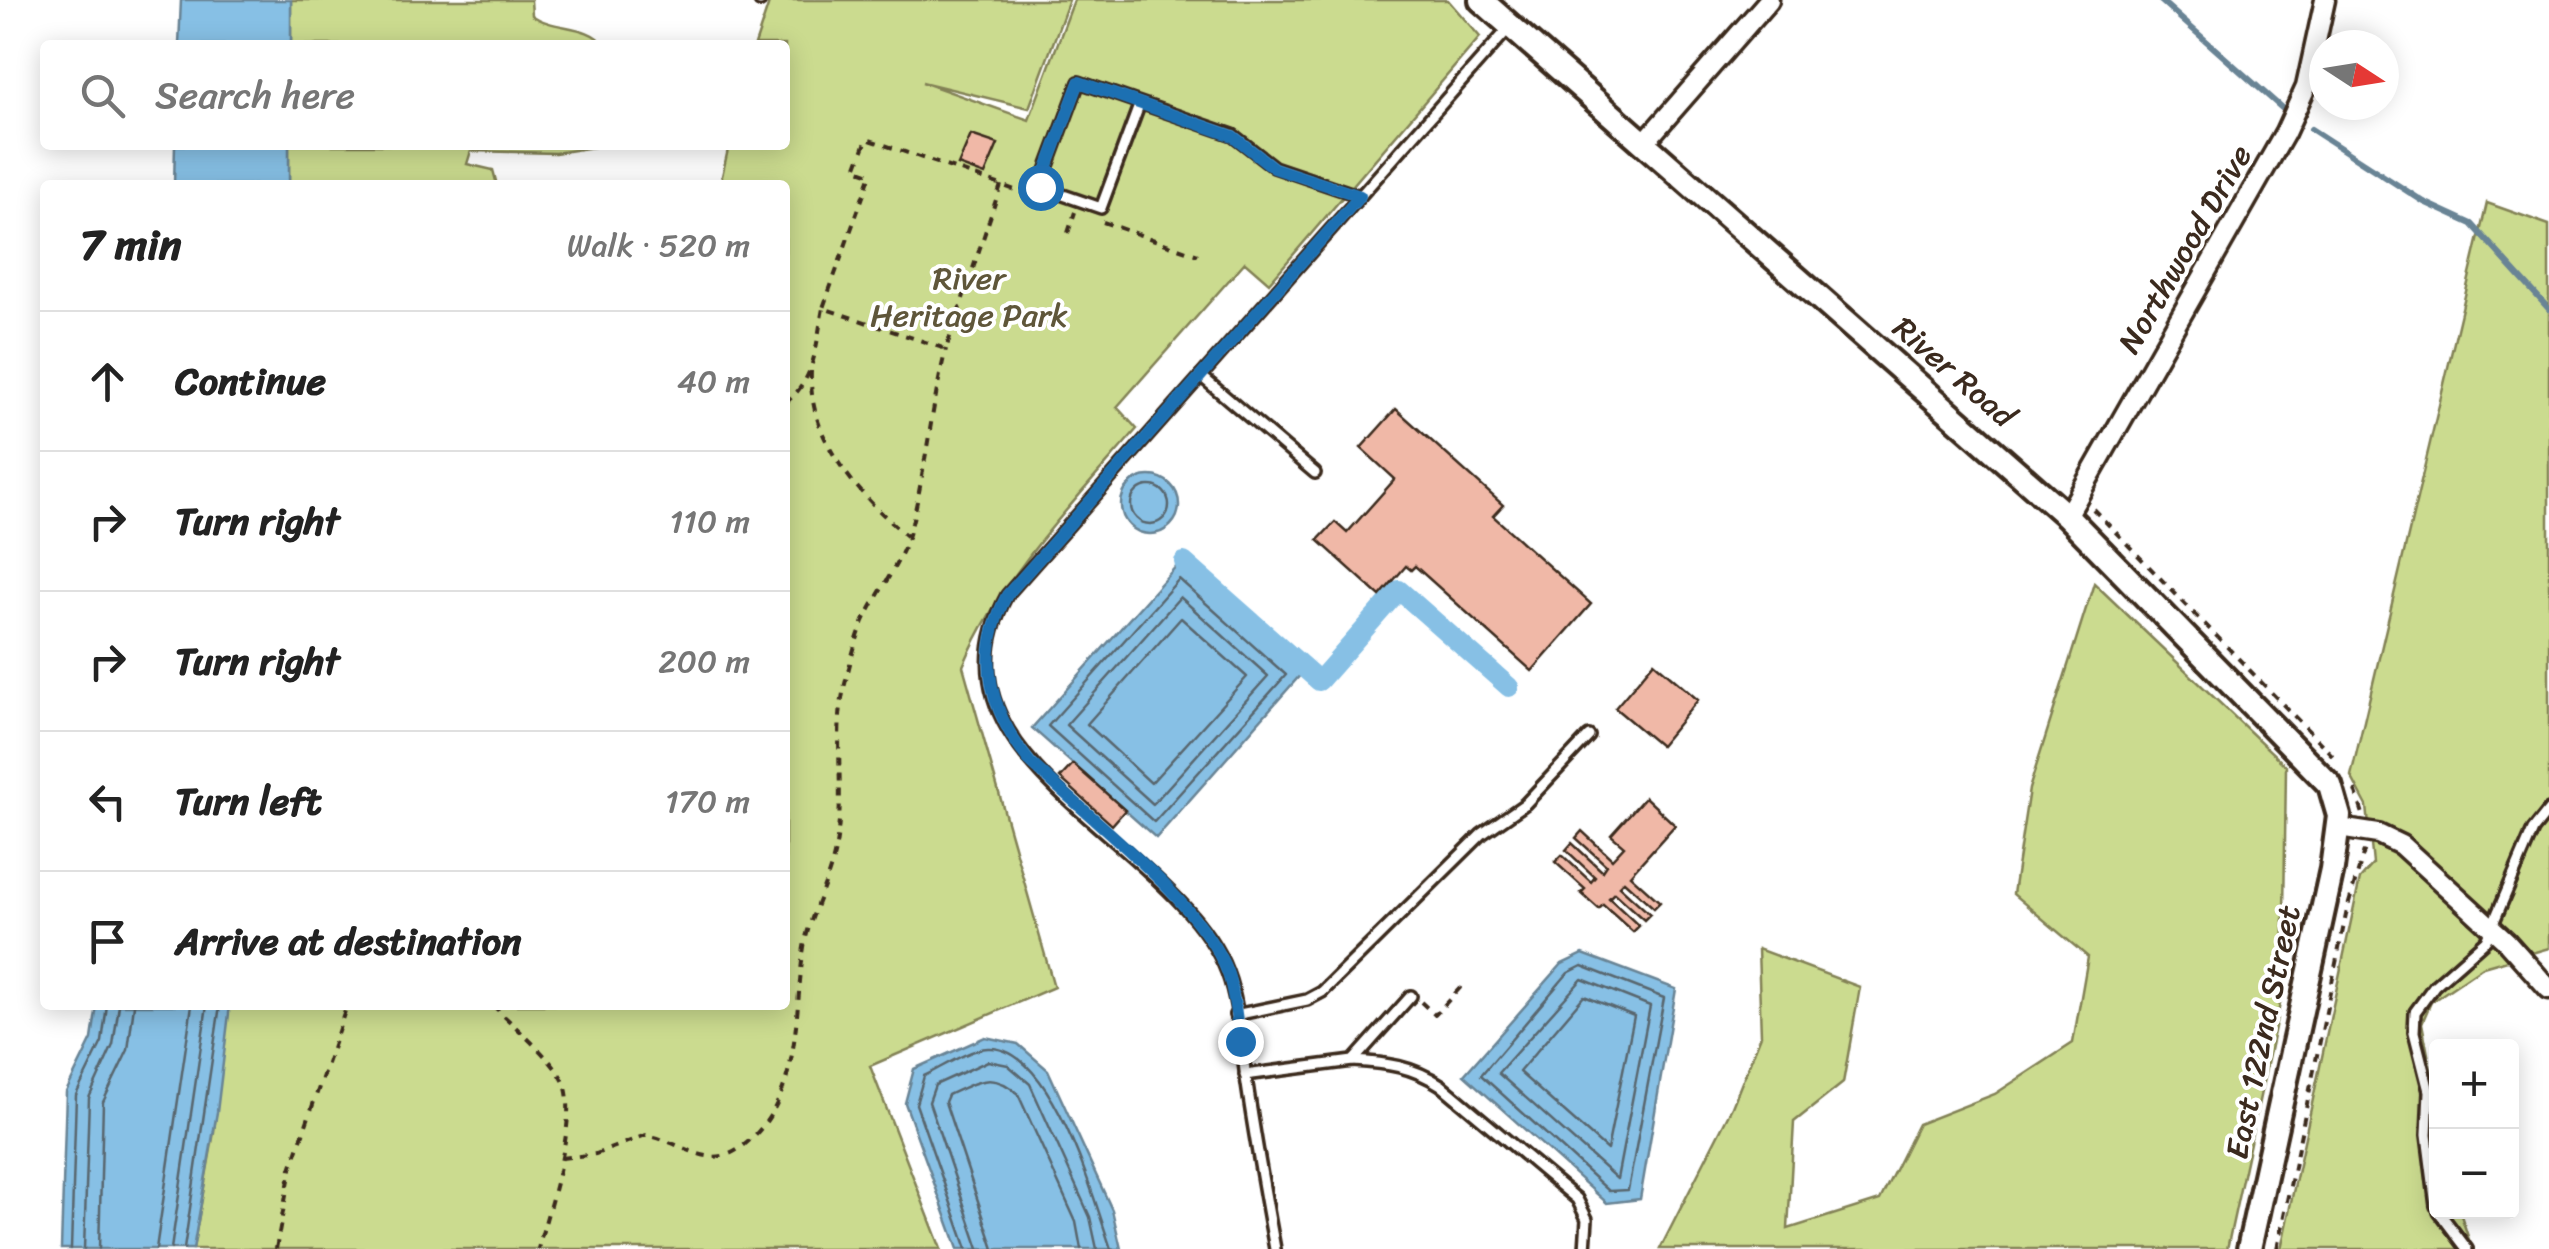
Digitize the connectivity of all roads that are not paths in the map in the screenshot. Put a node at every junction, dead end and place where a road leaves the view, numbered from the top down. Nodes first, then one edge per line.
1 (1481, 0) edge
2 (1769, 0) edge
3 (2325, 0) edge
4 (1511, 26) junction
5 (1140, 104) junction
6 (1644, 143) junction
7 (1360, 196) junction
8 (1201, 376) junction
9 (1315, 473) dead end
10 (2067, 516) junction
11 (1588, 736) dead end
12 (2549, 810) edge
13 (2339, 828) junction
14 (2492, 928) junction
15 (2549, 990) edge
16 (1411, 996) road end
17 (1236, 1014) junction
18 (1353, 1061) junction
19 (1245, 1075) junction
20 (2429, 1148) edge
21 (2445, 1219) edge
22 (1274, 1249) edge
23 (1586, 1249) edge
24 (2248, 1249) edge
25 (2467, 1249) edge

1 - 4 street, River Road
2 - 6 street
3 - 10 street, Northwood Drive
4 - 6 street, River Road
4 - 7 lane
5 - 5 lane
5 - 7 lane
6 - 10 street, River Road
7 - 8 lane
8 - 9 lane
8 - 17 lane
10 - 13 street, River Road
11 - 17 lane
12 - 14 lane
13 - 14 street
13 - 24 street, East 122nd Street
14 - 15 street
14 - 20 lane
16 - 18 lane
17 - 19 lane
18 - 19 lane
18 - 23 lane
19 - 22 lane
21 - 25 lane

